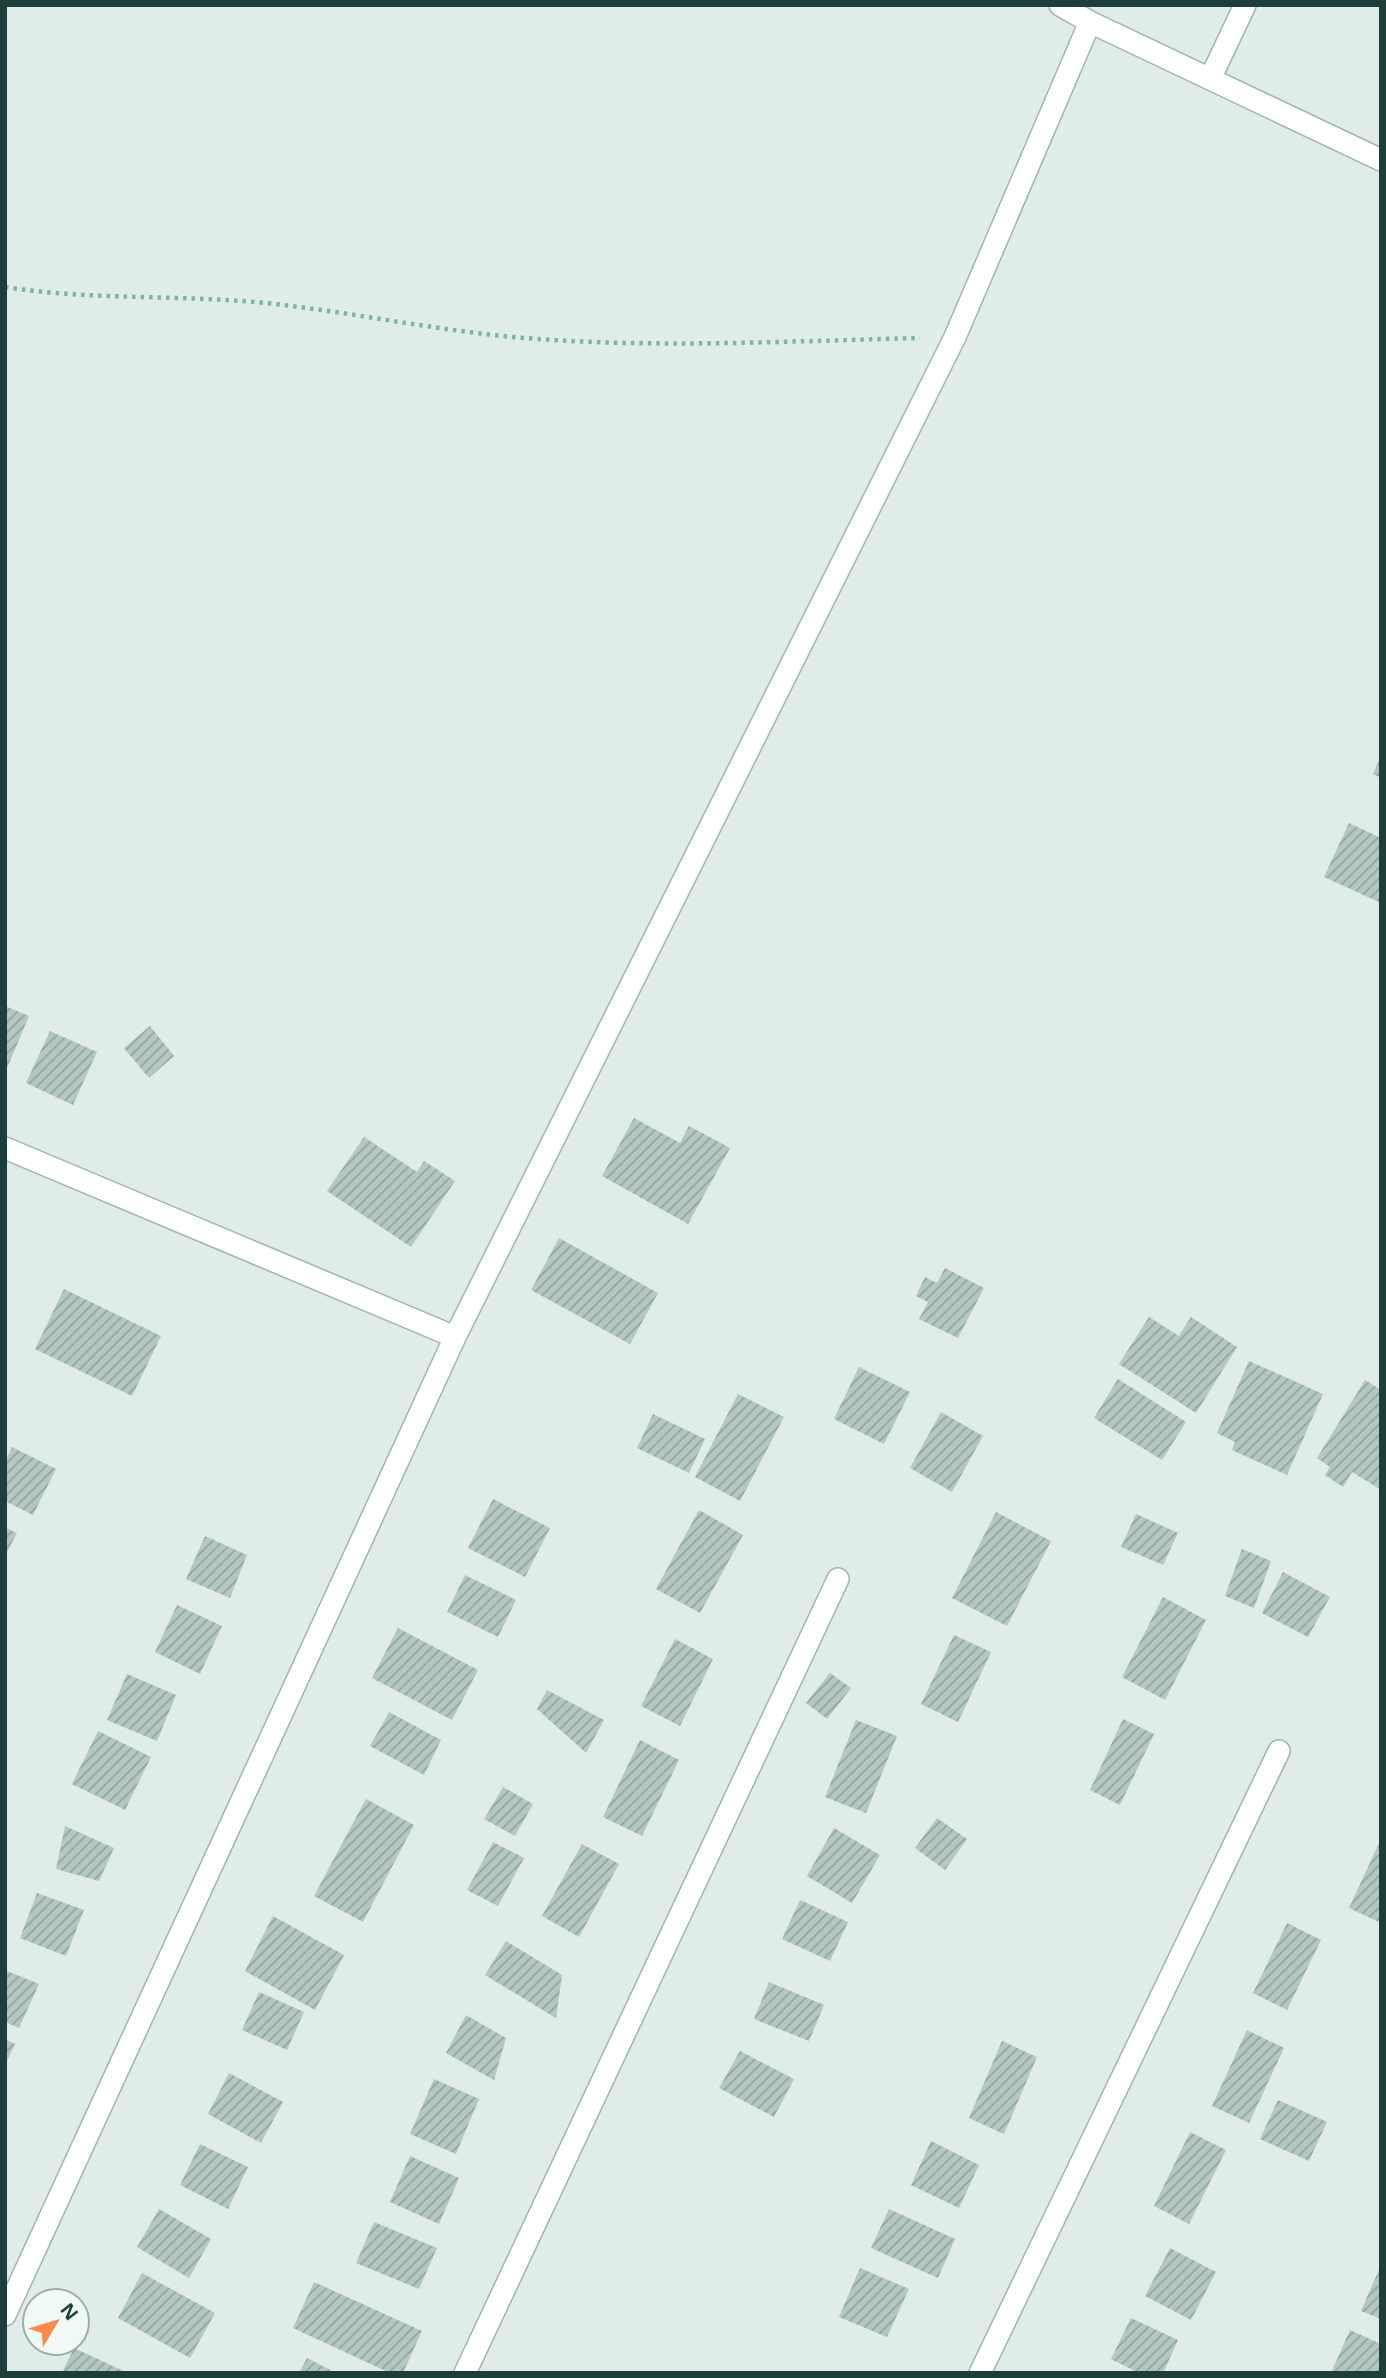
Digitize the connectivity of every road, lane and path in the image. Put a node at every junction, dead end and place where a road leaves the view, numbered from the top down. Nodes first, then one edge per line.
1 (1060, 5) edge
2 (1245, 5) edge
3 (1090, 22) junction
4 (1210, 79) junction
5 (1381, 160) edge
6 (5, 287) edge
7 (956, 337) junction
8 (7, 1154) edge
9 (455, 1337) junction
10 (838, 1579) dead end
11 (1279, 1751) dead end
12 (5, 2315) edge
13 (465, 2373) edge
14 (980, 2373) edge

1 - 3 street
2 - 4 street
3 - 4 street
3 - 7 street
4 - 5 street
6 - 7 path
7 - 9 street
8 - 9 street
9 - 12 street
10 - 13 street
11 - 14 street

